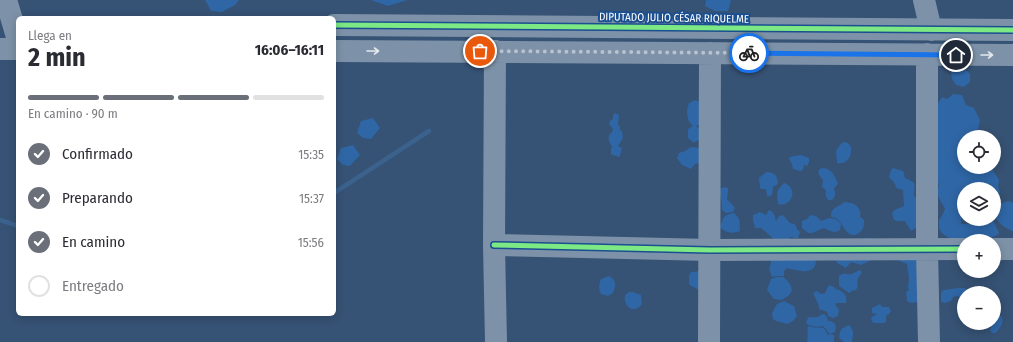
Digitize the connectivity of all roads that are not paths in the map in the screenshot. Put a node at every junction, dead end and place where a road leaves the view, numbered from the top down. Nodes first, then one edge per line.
1 (6, 0) edge
2 (924, 0) edge
3 (336, 24) edge
4 (12, 26) edge
5 (908, 30) junction
6 (931, 30) junction
7 (1013, 30) edge
8 (0, 49) edge
9 (16, 49) edge
10 (336, 51) edge
11 (495, 51) junction
12 (710, 53) junction
13 (918, 54) junction
14 (1013, 55) edge
15 (494, 245) junction
16 (957, 249) edge
17 (1001, 249) edge
18 (1013, 249) edge
19 (710, 250) junction
20 (927, 250) junction
21 (496, 342) edge
22 (709, 342) edge
23 (929, 342) edge

1 - 4 street
2 - 6 street
3 - 5 street, DIPUTADO JULIO CÉSAR RIQUELME
5 - 6 street, DIPUTADO JULIO CÉSAR RIQUELME
5 - 13 street
6 - 7 street, DIPUTADO JULIO CÉSAR RIQUELME
8 - 9 street
10 -> 11 street
11 - 12 street
11 - 15 street
12 - 13 street
12 - 19 street
13 -> 14 street
13 - 20 street
15 - 19 street
15 - 21 street
16 - 20 street
17 - 18 street
19 - 20 street
19 - 22 street
20 - 23 street

